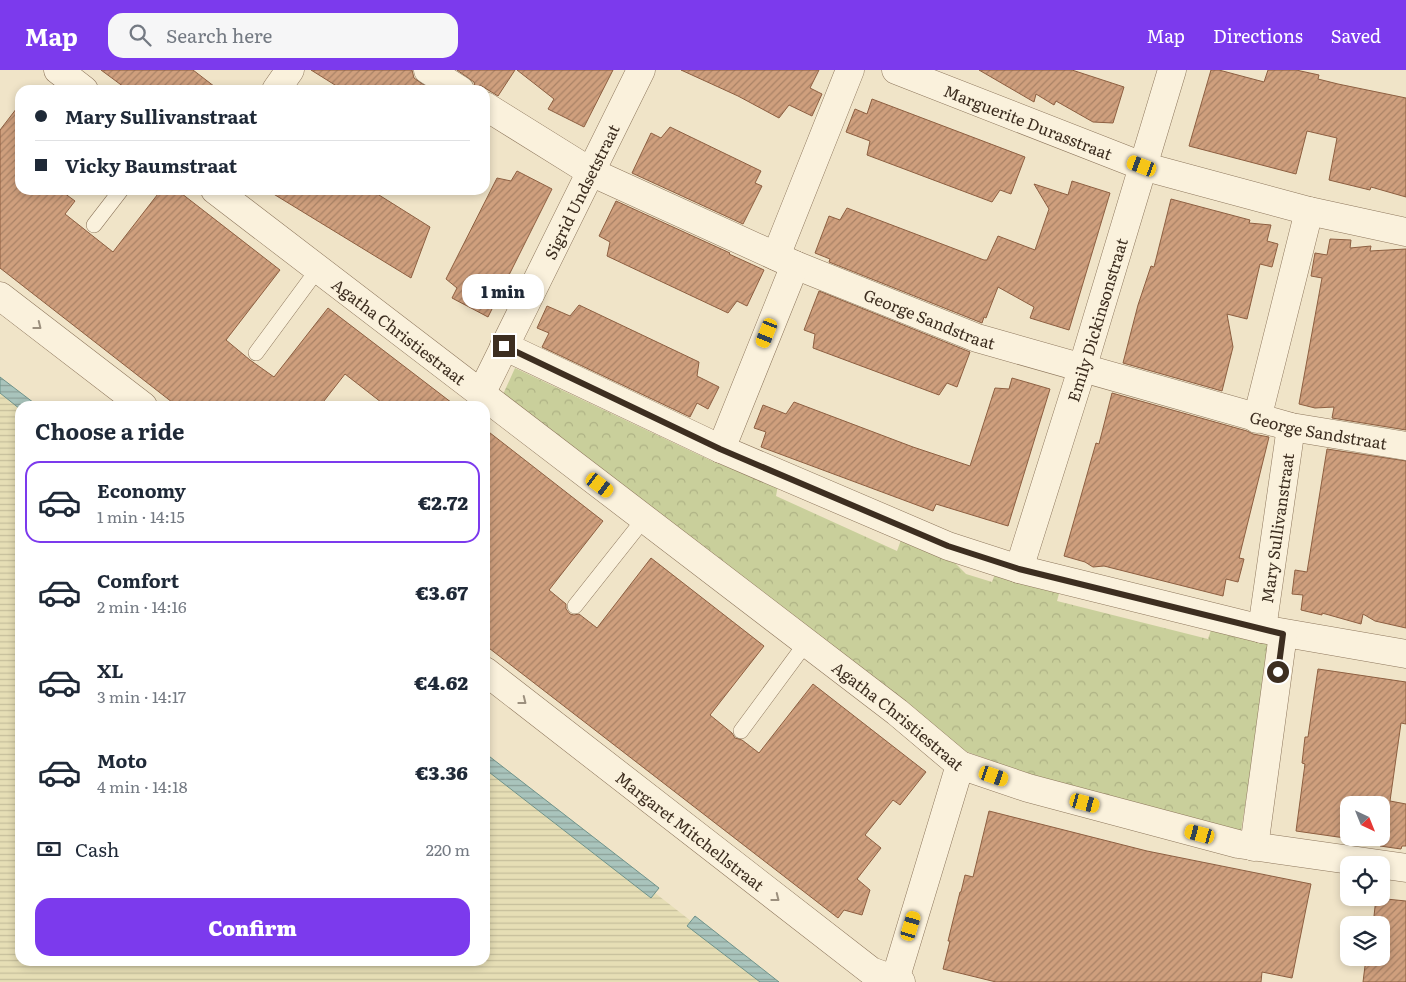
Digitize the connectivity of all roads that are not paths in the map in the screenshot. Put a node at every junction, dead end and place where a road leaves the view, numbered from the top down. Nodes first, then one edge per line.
1 (58, 70) edge
2 (290, 70) edge
3 (428, 70) edge
4 (641, 70) edge
5 (850, 70) edge
6 (896, 70) edge
7 (1172, 70) edge
8 (78, 85) edge
9 (280, 85) edge
10 (452, 85) edge
11 (490, 109) edge
12 (1142, 166) junction
13 (591, 172) junction
14 (116, 195) edge
15 (220, 195) edge
16 (1309, 211) junction
17 (94, 225) dead end
18 (1406, 232) edge
19 (785, 260) junction
20 (318, 270) junction
21 (0, 296) edge
22 (504, 346) junction
23 (256, 353) dead end
24 (1082, 369) junction
25 (476, 400) edge
26 (136, 401) edge
27 (490, 410) edge
28 (1257, 419) junction
29 (1291, 427) junction
30 (1406, 446) edge
31 (720, 449) junction
32 (644, 519) junction
33 (1019, 569) junction
34 (574, 606) dead end
35 (1272, 631) junction
36 (806, 643) junction
37 (1406, 654) edge
38 (490, 675) edge
39 (741, 731) dead end
40 (960, 765) junction
41 (1254, 847) junction
42 (1406, 868) edge
43 (898, 981) edge

1 - 8 street
2 - 9 street
3 - 10 street
4 - 13 street, Sigrid Undsetstraat
5 - 19 street
6 - 12 street, Marguerite Durasstraat
7 - 12 street, Emily Dickinsonstraat
11 - 13 street, George Sandstraat
12 - 16 street, Marguerite Durasstraat
12 - 24 street, Emily Dickinsonstraat
13 - 19 street, George Sandstraat
13 - 22 street, Sigrid Undsetstraat
14 - 17 lane
15 - 20 street, Agatha Christiestraat
16 - 18 street, Marguerite Durasstraat
16 - 28 street
19 - 24 street, George Sandstraat
19 - 31 street
20 - 23 lane, Agatha Christiestraat
20 - 25 street, Agatha Christiestraat
21 -> 26 street
22 - 25 street, Sigrid Undsetstraat
22 - 31 street
24 - 28 street, George Sandstraat
24 - 33 street, Emily Dickinsonstraat
27 - 32 street, Agatha Christiestraat
28 - 29 street, George Sandstraat
29 - 30 street, George Sandstraat
29 - 35 street, Mary Sullivanstraat
31 - 33 street
32 - 34 lane
32 - 36 street, Agatha Christiestraat
33 - 35 street
35 - 37 street
35 - 41 street, Mary Sullivanstraat
36 - 39 lane
36 - 40 street, Agatha Christiestraat
38 -> 43 street, Margaret Mitchellstraat
40 - 41 street, Agatha Christiestraat
40 - 43 street
41 - 42 street, Agatha Christiestraat

